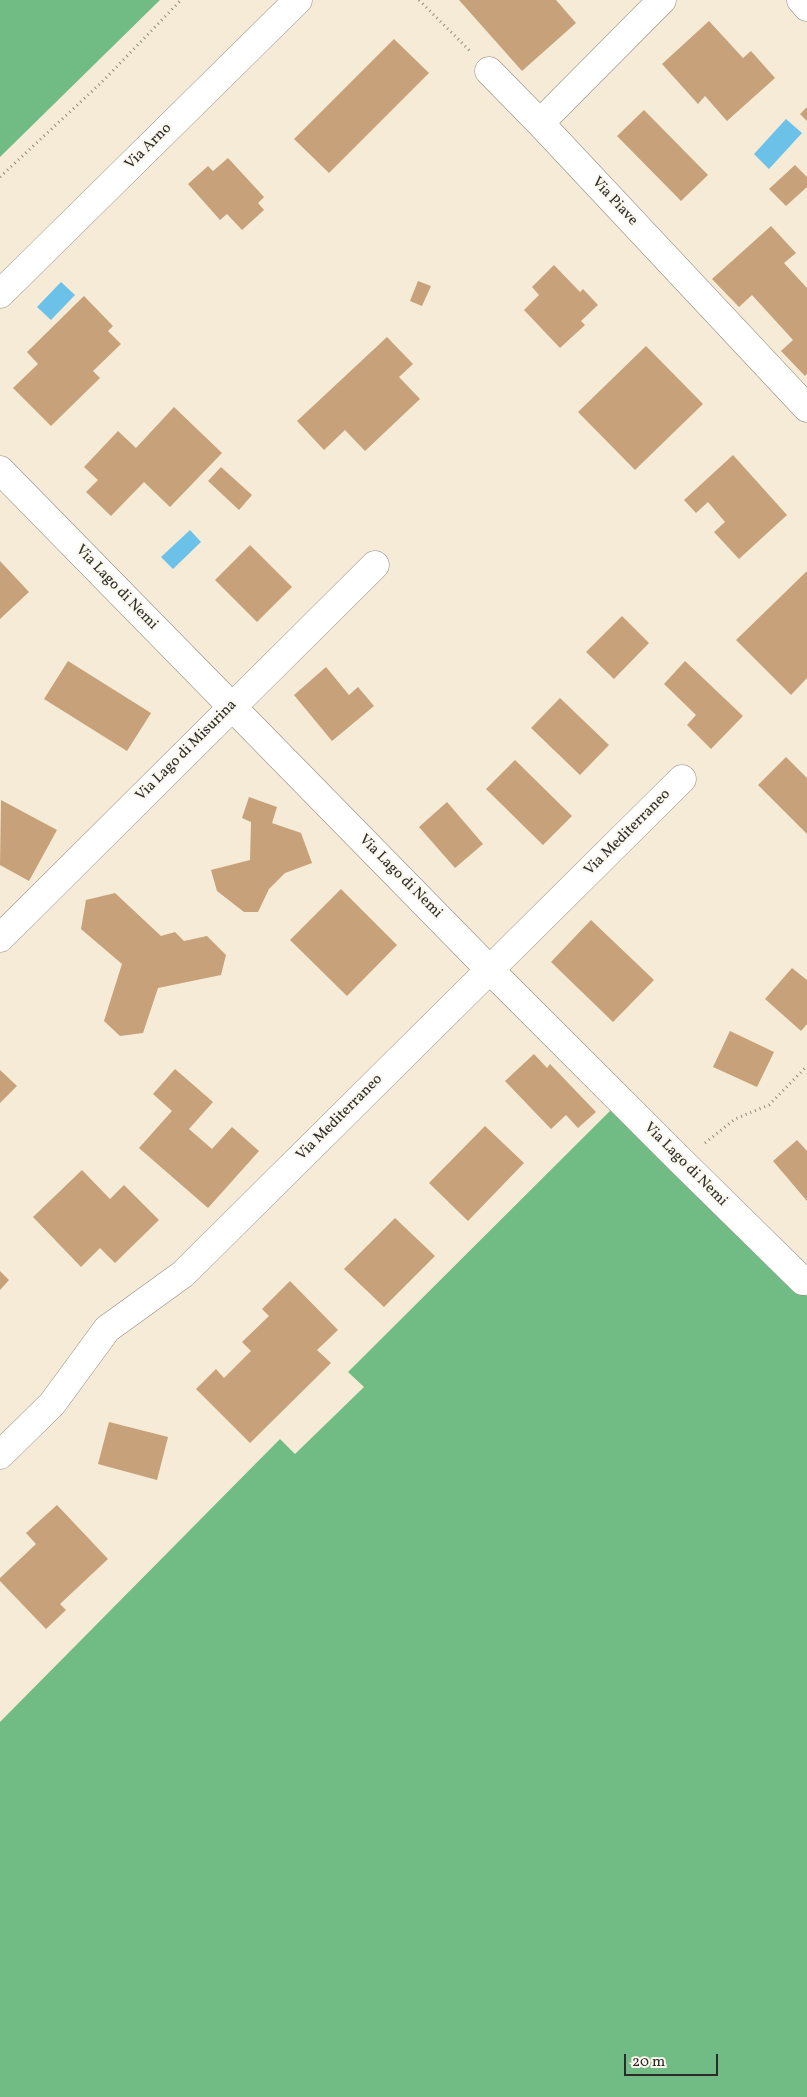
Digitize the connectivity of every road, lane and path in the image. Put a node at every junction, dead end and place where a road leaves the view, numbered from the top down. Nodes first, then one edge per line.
1 (181, 0) edge
2 (298, 0) edge
3 (419, 0) edge
4 (662, 0) edge
5 (801, 0) edge
6 (807, 6) edge
7 (488, 71) joint
8 (540, 123) junction
9 (0, 177) edge
10 (0, 294) edge
11 (807, 408) edge
12 (0, 470) edge
13 (375, 565) dead end
14 (231, 706) junction
15 (682, 779) dead end
16 (0, 938) edge
17 (490, 970) junction
18 (807, 1066) edge
19 (682, 1162) junction
20 (804, 1281) dead end
21 (0, 1456) edge

1 - 9 path
2 - 10 street, Via Arno
3 - 7 path
4 - 8 street
5 - 6 street
7 - 8 street, Via Piave
8 - 11 street, Via Piave
12 - 14 street, Via Lago di Nemi
13 - 14 street, Via Lago di Misurina
14 - 16 street, Via Lago di Misurina
14 - 17 street, Via Lago di Nemi
15 - 17 street, Via Mediterraneo
17 - 19 street, Via Lago di Nemi
17 - 21 street, Via Mediterraneo
18 - 19 path
19 - 20 street, Via Lago di Nemi

